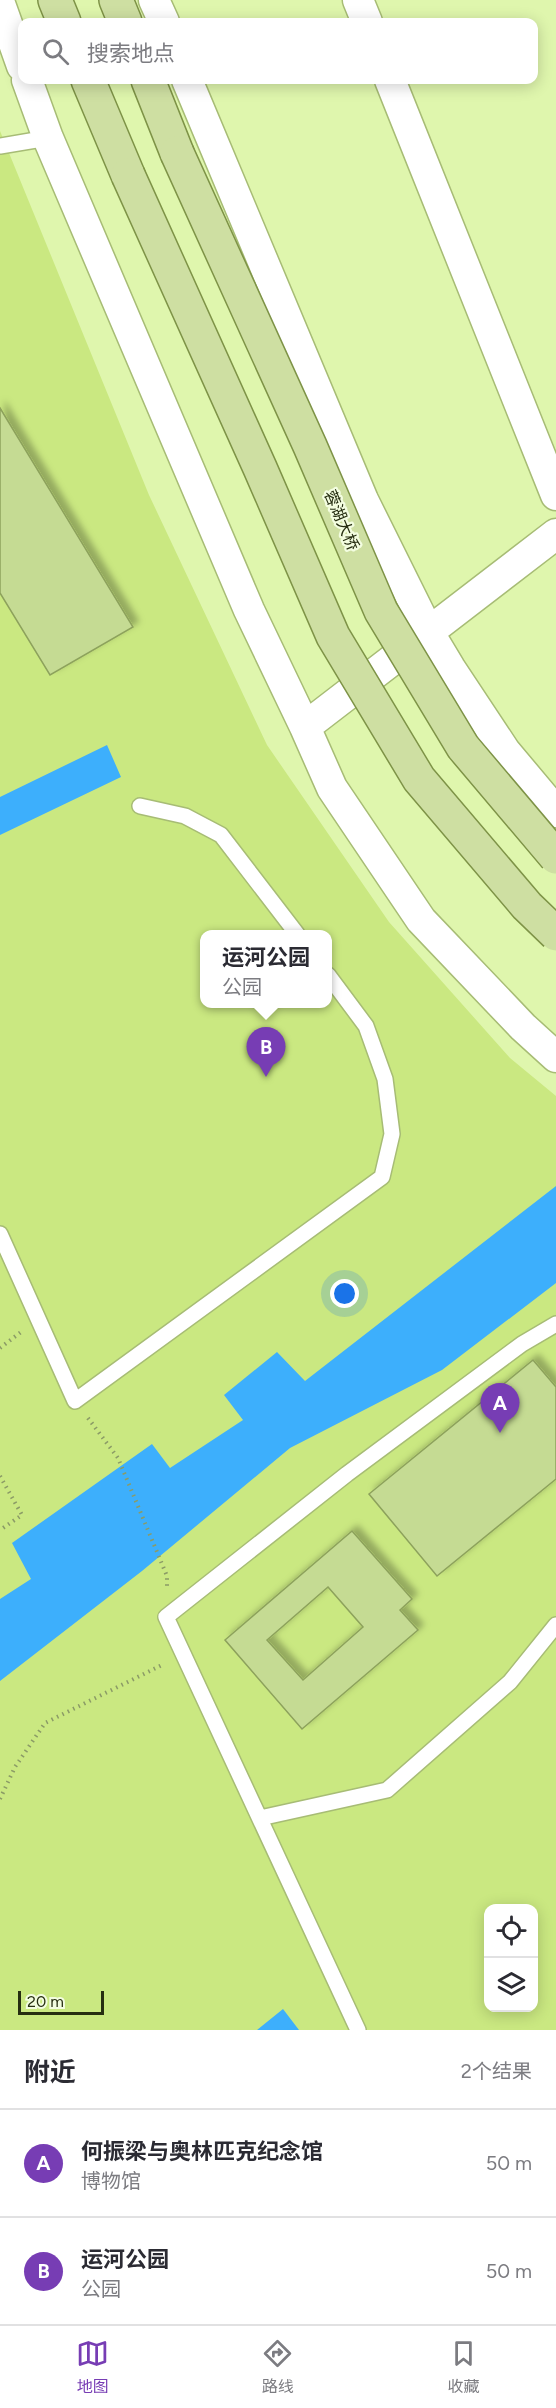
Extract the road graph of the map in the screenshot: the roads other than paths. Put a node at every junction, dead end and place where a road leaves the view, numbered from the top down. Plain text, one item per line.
1 (55, 0) edge
2 (116, 0) edge
3 (154, 0) edge
4 (358, 0) edge
5 (0, 4) edge
6 (62, 18) edge
7 (123, 18) edge
8 (162, 18) edge
9 (365, 18) edge
10 (18, 55) edge
11 (28, 84) edge
12 (90, 84) edge
13 (150, 84) edge
14 (189, 84) edge
15 (392, 84) edge
16 (48, 138) junction
17 (0, 146) edge
18 (556, 495) edge
19 (556, 534) edge
20 (429, 633) junction
21 (305, 727) junction
22 (140, 806) dead end
23 (556, 812) edge
24 (556, 856) edge
25 (294, 930) edge
26 (556, 934) edge
27 (332, 982) edge
28 (556, 1057) edge
29 (0, 1234) edge
30 (556, 1324) edge
31 (556, 1624) edge
32 (260, 1818) junction
33 (358, 2030) edge

1 - 6 main road
2 - 7 main road
3 - 8 street
4 - 9 street
5 - 10 street
11 - 16 street
12 - 26 main road, bridge
13 - 24 main road, 蓉湖大桥, bridge
14 - 20 street
15 - 18 street
16 - 17 lane
16 - 21 street
19 - 20 street
20 - 21 street
20 - 23 street
21 - 28 street
22 - 25 lane
27 - 29 lane
30 - 32 lane
31 - 32 lane
32 - 33 lane

